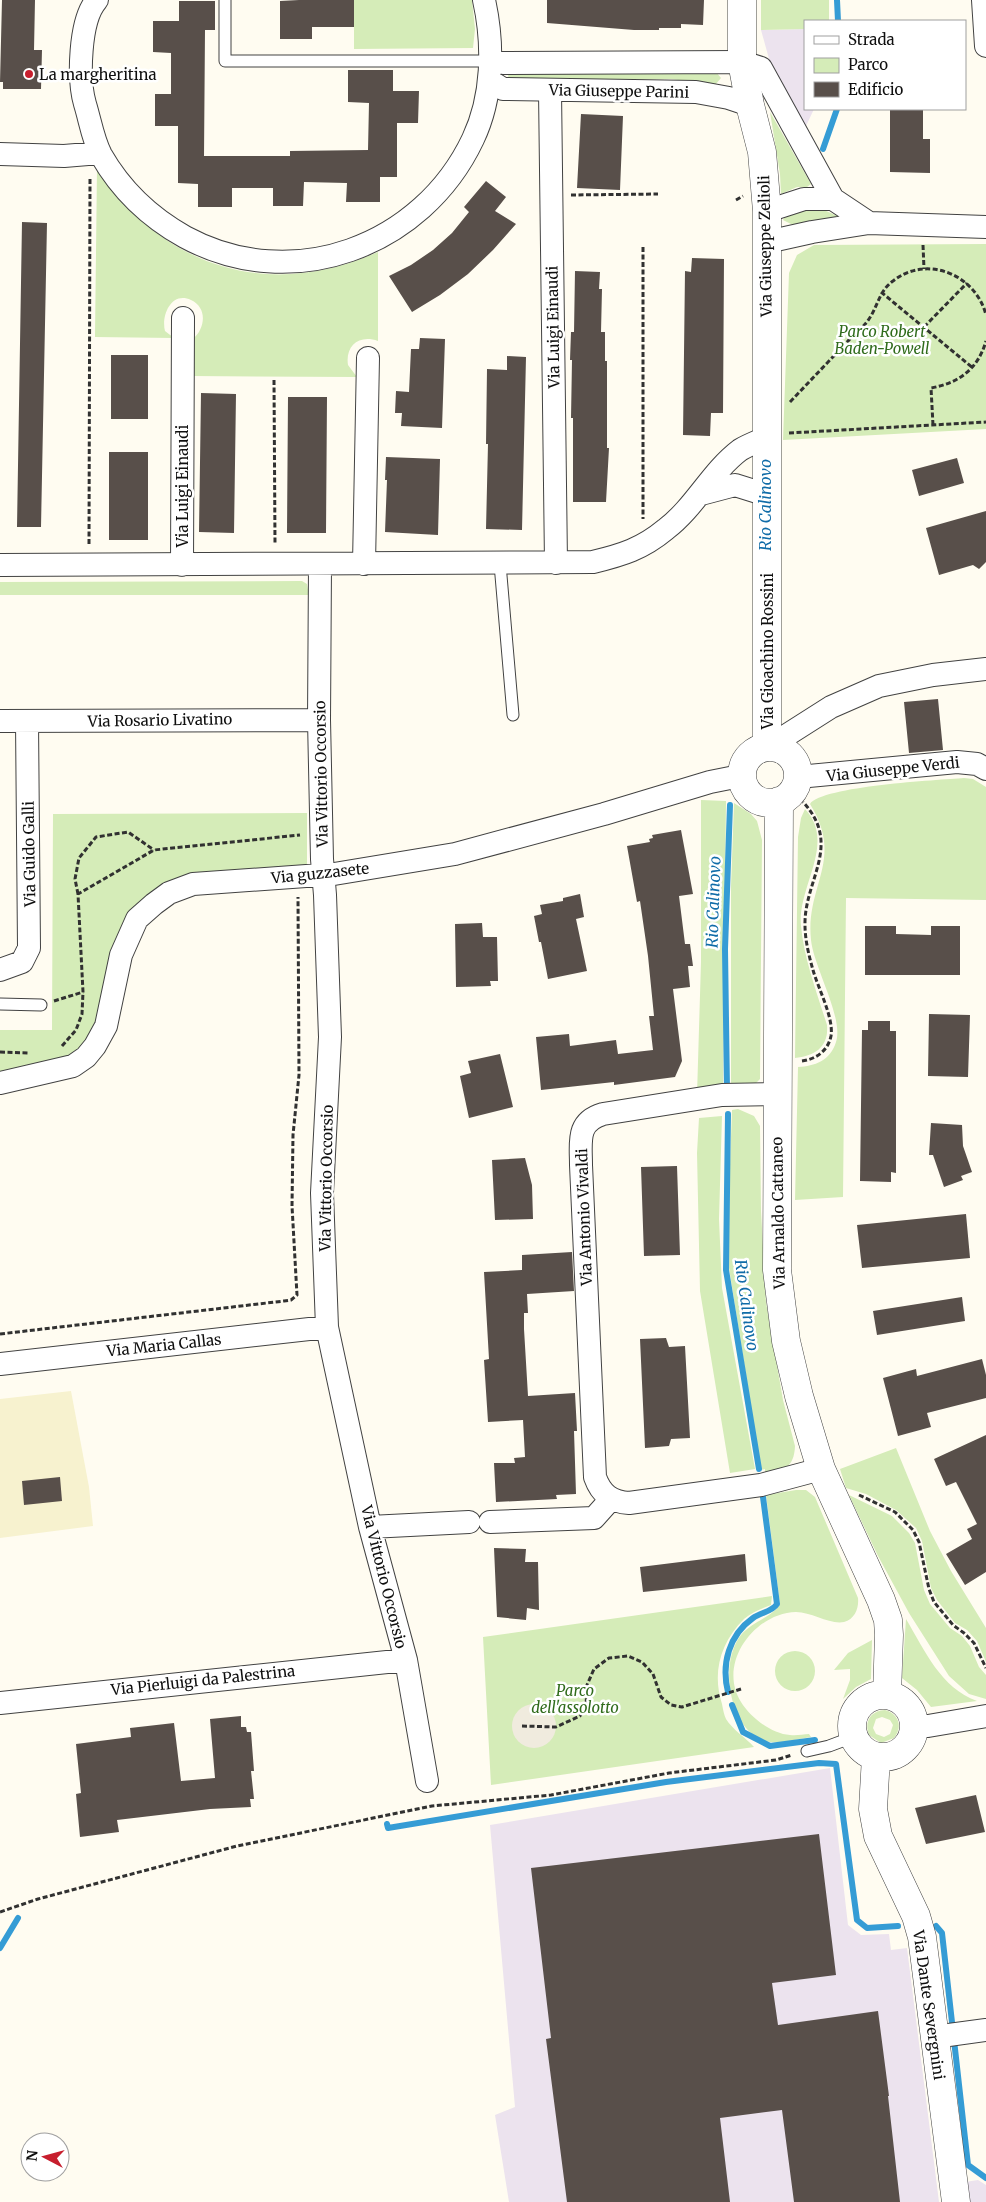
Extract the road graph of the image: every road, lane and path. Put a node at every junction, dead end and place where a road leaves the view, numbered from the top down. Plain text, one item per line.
1 (97, 0) edge
2 (226, 0) edge
3 (484, 0) edge
4 (742, 0) edge
5 (983, 0) edge
6 (986, 46) edge
7 (742, 62) junction
8 (489, 70) junction
9 (550, 91) junction
10 (750, 105) junction
11 (0, 154) edge
12 (95, 161) junction
13 (658, 194) dead end
14 (551, 195) junction
15 (833, 199) junction
16 (767, 211) junction
17 (869, 223) junction
18 (986, 227) edge
19 (923, 241) dead end
20 (767, 242) junction
21 (643, 247) dead end
22 (924, 269) junction
23 (967, 283) junction
24 (882, 292) junction
25 (986, 315) edge
26 (183, 318) dead end
27 (924, 327) junction
28 (986, 342) edge
29 (368, 358) dead end
30 (973, 368) junction
31 (274, 380) dead end
32 (785, 408) dead end
33 (986, 422) edge
34 (933, 425) junction
35 (775, 435) junction
36 (701, 494) junction
37 (767, 495) junction
38 (643, 522) dead end
39 (556, 563) junction
40 (275, 564) junction
41 (364, 564) junction
42 (500, 564) junction
43 (0, 565) edge
44 (89, 565) junction
45 (182, 565) junction
46 (320, 565) junction
47 (986, 669) edge
48 (514, 715) dead end
49 (319, 720) junction
50 (0, 721) edge
51 (27, 721) junction
52 (774, 748) junction
53 (986, 769) edge
54 (742, 778) junction
55 (793, 794) junction
56 (154, 850) dead end
57 (317, 876) junction
58 (78, 894) dead end
59 (0, 970) edge
60 (83, 992) dead end
61 (0, 1004) edge
62 (41, 1005) joint
63 (796, 1060) dead end
64 (0, 1083) edge
65 (776, 1094) junction
66 (327, 1327) junction
67 (0, 1334) edge
68 (0, 1364) edge
69 (821, 1469) junction
70 (851, 1492) dead end
71 (611, 1499) junction
72 (370, 1527) junction
73 (406, 1660) junction
74 (986, 1668) edge
75 (741, 1689) dead end
76 (886, 1695) junction
77 (0, 1703) edge
78 (986, 1716) edge
79 (522, 1726) dead end
80 (914, 1726) junction
81 (853, 1737) junction
82 (807, 1751) joint
83 (876, 1757) junction
84 (427, 1781) dead end
85 (0, 1912) edge
86 (986, 2030) edge
87 (947, 2035) junction
88 (956, 2202) edge

1 - 12 street
2 - 8 lane
3 - 8 street
4 - 7 street, Via Giuseppe Zelioli
5 - 6 street
7 - 8 street, Via Giuseppe Parini
7 - 10 street, Via Giuseppe Zelioli
7 - 15 street
8 - 9 street, Via Giuseppe Parini
8 - 12 street
9 - 10 street, Via Giuseppe Parini
9 - 14 street, Via Luigi Einaudi
10 - 16 street, Via Giuseppe Zelioli
11 - 12 street
12 - 44 path
13 - 14 path
14 - 39 street, Via Luigi Einaudi
15 - 16 street
15 - 17 street
16 - 20 street, Via Giuseppe Zelioli
17 - 18 street
17 - 20 street
19 - 22 path
20 - 35 street, Via Giuseppe Zelioli
21 - 38 path
22 - 23 path
22 - 24 path
23 - 25 path
23 - 27 path
24 - 27 path
24 - 32 path
26 - 45 street, Via Luigi Einaudi
27 - 30 path
28 - 30 path
29 - 41 street
30 - 34 path
31 - 40 path
33 - 34 path
34 - 35 path
35 - 36 street, Via Luigi Einaudi
35 - 37 street, Via Giuseppe Zelioli
36 - 37 street
36 - 39 street, Via Luigi Einaudi
37 - 52 street, Via Gioachino Rossini
39 - 42 street, Via Luigi Einaudi
40 - 45 street, Via Luigi Einaudi
40 - 46 street, Via Luigi Einaudi
41 - 42 street, Via Luigi Einaudi
41 - 46 street, Via Luigi Einaudi
42 - 48 lane
43 - 44 street, Via Luigi Einaudi
44 - 45 street, Via Luigi Einaudi
46 - 49 street, Via Vittorio Occorsio
47 - 52 street
49 - 51 street, Via Rosario Livatino
49 - 57 street, Via Vittorio Occorsio
50 - 51 street, Via Rosario Livatino
51 - 59 street, Via Guido Galli
52 - 54 street
52 - 55 street
53 - 55 street, Via Giuseppe Verdi
54 - 55 street
54 - 57 street, Via guzzasete
55 - 63 path
55 - 65 street, Via Arnaldo Cattaneo
56 - 58 path
57 - 64 street, Via guzzasete
57 - 66 street, Via Vittorio Occorsio
57 - 67 path
60 - 62 path
61 - 62 lane
65 - 69 street, Via Arnaldo Cattaneo
65 - 71 street, Via Antonio Vivaldi
66 - 68 street, Via Maria Callas
66 - 72 street, Via Vittorio Occorsio
69 - 71 street
69 - 76 street, Via Arnaldo Cattaneo
70 - 74 path
71 - 72 street
72 - 73 street, Via Vittorio Occorsio
73 - 77 street, Via Pierluigi da Palestrina
73 - 84 street, Via Vittorio Occorsio
75 - 79 path
76 - 80 street
76 - 81 street
78 - 80 street
80 - 83 street
81 - 82 lane
81 - 83 street
82 - 85 path
83 - 87 street, Via Dante Severgnini
86 - 87 street
87 - 88 street, Via Dante Severgnini

